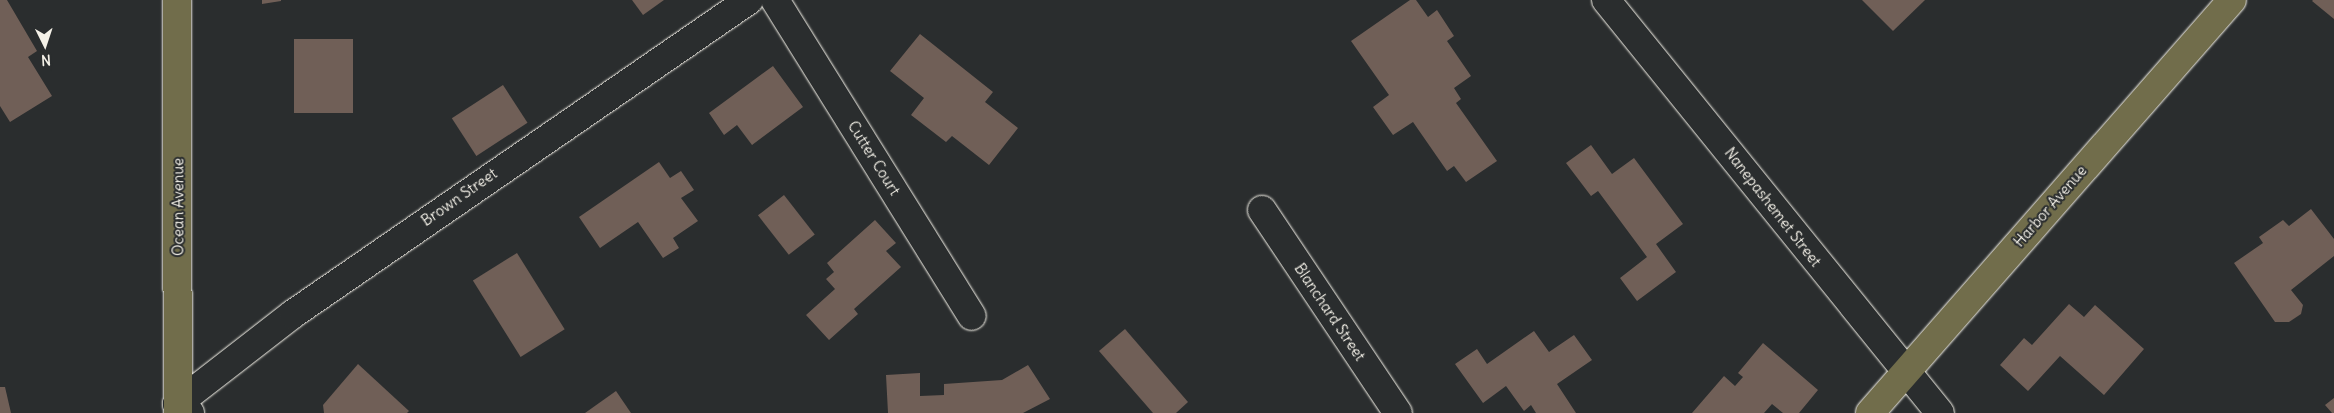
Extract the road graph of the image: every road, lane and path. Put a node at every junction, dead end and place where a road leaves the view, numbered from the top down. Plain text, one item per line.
1 (177, 0) edge
2 (749, 0) edge
3 (775, 0) edge
4 (1606, 0) edge
5 (2232, 0) edge
6 (1262, 210) dead end
7 (972, 316) dead end
8 (1904, 372) junction
9 (182, 410) edge
10 (1398, 413) edge
11 (1870, 413) edge
12 (1940, 413) edge

1 - 9 main road, Ocean Avenue
2 - 9 street, Brown Street
3 - 7 street, Cutter Court
4 - 8 street, Nanepashemet Street
5 - 8 main road, Harbor Avenue
6 - 10 street, Blanchard Street
8 - 11 main road, Harbor Avenue
8 - 12 street, Nanepashemet Street

